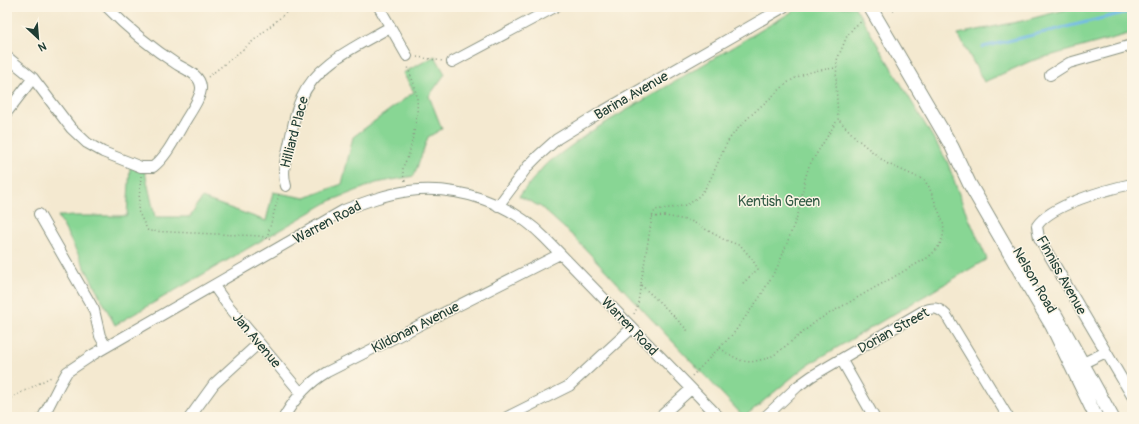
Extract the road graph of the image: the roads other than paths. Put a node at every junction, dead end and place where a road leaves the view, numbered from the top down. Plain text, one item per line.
1 (107, 7) edge
2 (379, 7) edge
3 (555, 7) edge
4 (784, 7) edge
5 (870, 7) edge
6 (390, 27) junction
7 (1132, 45) edge
8 (7, 56) edge
9 (407, 56) road end
10 (452, 62) road end
11 (1050, 75) dead end
12 (33, 78) junction
13 (7, 112) edge
14 (1132, 184) edge
15 (286, 186) road end
16 (498, 206) junction
17 (39, 214) dead end
18 (560, 254) junction
19 (214, 286) junction
20 (629, 324) junction
21 (259, 342) junction
22 (106, 347) junction
23 (1106, 352) junction
24 (841, 359) junction
25 (1077, 366) junction
26 (688, 385) junction
27 (301, 392) junction
28 (1132, 396) edge
29 (512, 416) edge
30 (43, 417) edge
31 (190, 417) edge
32 (284, 417) edge
33 (660, 417) edge
34 (718, 417) edge
35 (765, 417) edge
36 (874, 417) edge
37 (1008, 417) edge
38 (1096, 417) edge
39 (1112, 417) edge

1 - 12 street
2 - 6 street
3 - 10 street
4 - 16 street, Barina Avenue
5 - 25 main road, Nelson Road
6 - 9 street
6 - 15 street, Hilliard Place
7 - 11 street
8 - 12 street
12 - 13 street
14 - 23 street, Finniss Avenue
16 - 18 street, Warren Road
16 - 19 street, Warren Road
17 - 22 street
18 - 20 street, Warren Road
18 - 27 street, Kildonan Avenue
19 - 21 street, Jan Avenue
19 - 22 street, Warren Road
20 - 26 street, Warren Road
20 - 29 street
21 - 27 street, Jan Avenue
21 - 31 street
22 - 30 street, Warren Road
23 - 25 street
23 - 28 street, Finniss Avenue
24 - 35 street, Dorian Street
24 - 36 street
24 - 37 street, Dorian Street
25 - 38 main road, Nelson Road
25 - 39 main road, Nelson Road
26 - 33 street
26 - 34 street, Warren Road
27 - 32 street, Kildonan Avenue

